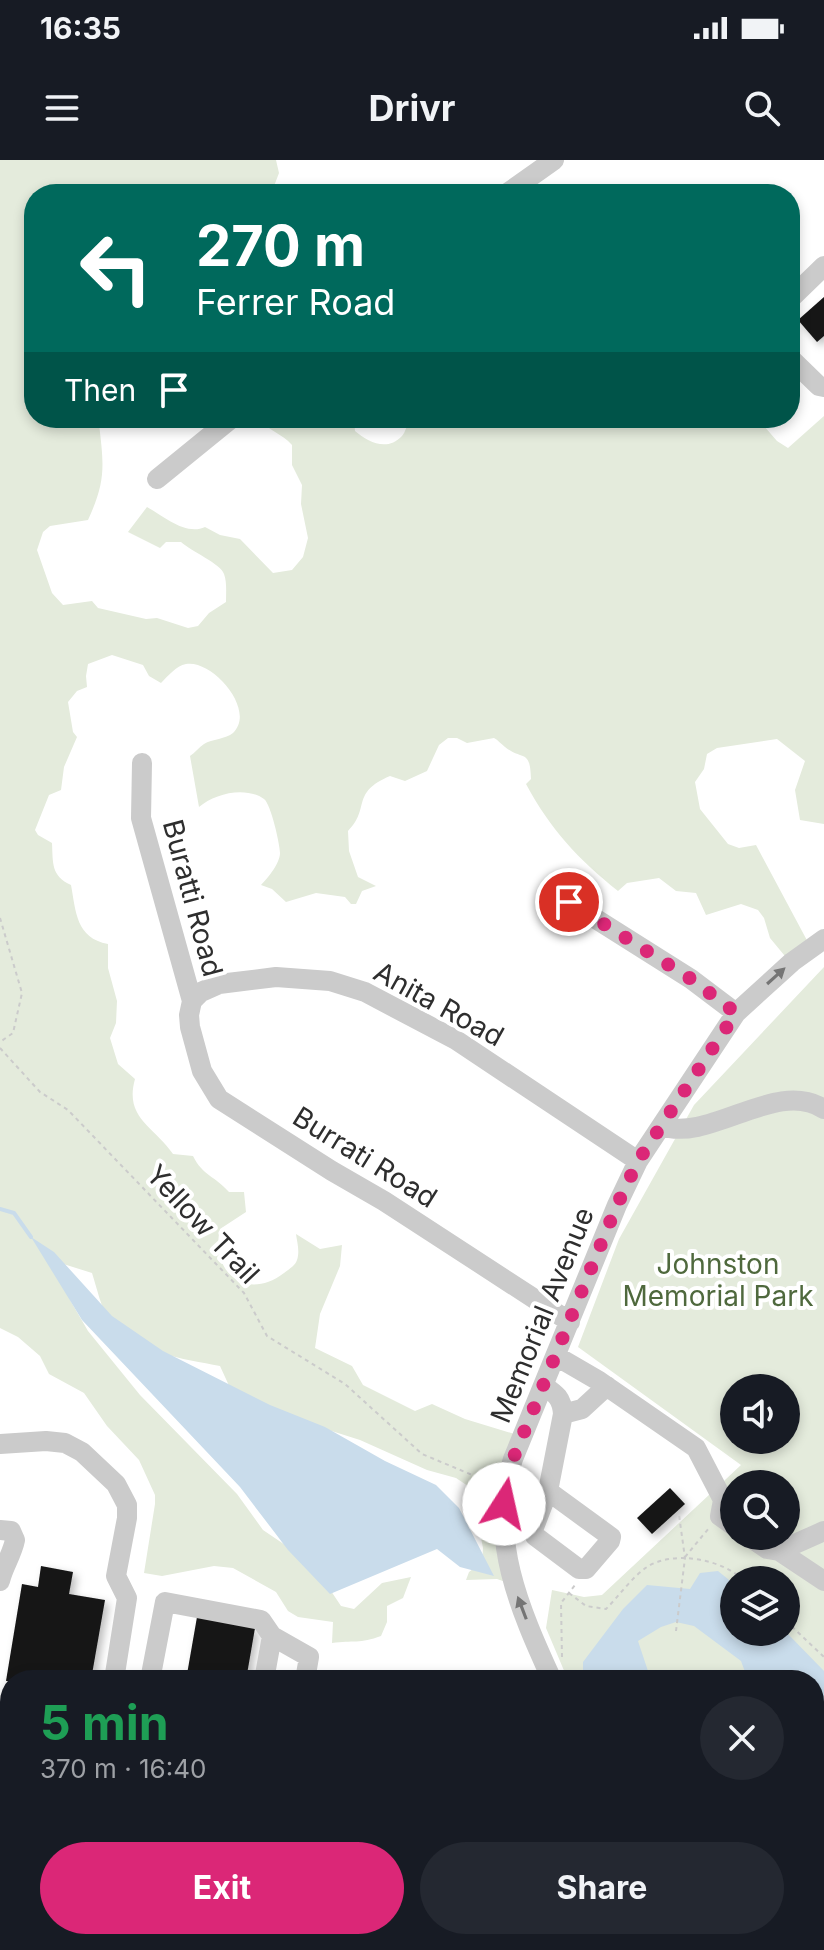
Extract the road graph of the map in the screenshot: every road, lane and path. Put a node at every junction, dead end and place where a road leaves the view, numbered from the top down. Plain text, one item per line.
1 (554, 160) edge
2 (520, 184) edge
3 (824, 266) edge
4 (800, 289) edge
5 (800, 368) edge
6 (824, 387) edge
7 (220, 428) edge
8 (157, 479) dead end
9 (142, 763) dead end
10 (569, 902) dead end
11 (0, 918) edge
12 (824, 939) edge
13 (192, 1001) junction
14 (736, 1013) junction
15 (0, 1042) edge
16 (0, 1048) edge
17 (824, 1109) edge
18 (661, 1126) junction
19 (638, 1161) junction
20 (570, 1322) junction
21 (556, 1356) junction
22 (544, 1386) junction
23 (607, 1386) junction
24 (563, 1414) junction
25 (0, 1444) edge
26 (505, 1488) junction
27 (548, 1491) dead end
28 (720, 1494) edge
29 (679, 1515) dead end
30 (720, 1527) edge
31 (0, 1530) edge
32 (824, 1531) edge
33 (773, 1550) edge
34 (779, 1551) junction
35 (685, 1558) junction
36 (720, 1566) edge
37 (0, 1581) edge
38 (824, 1581) edge
39 (576, 1584) dead end
40 (569, 1593) junction
41 (676, 1631) dead end
42 (800, 1634) edge
43 (272, 1636) junction
44 (824, 1657) edge
45 (116, 1670) edge
46 (152, 1670) edge
47 (266, 1670) edge
48 (307, 1670) edge
49 (556, 1670) edge
50 (558, 1670) edge

1 - 2 street
3 - 4 street
5 - 6 street
7 - 8 street
9 - 13 street, Buratti Road
10 - 14 street
11 - 15 path
14 -> 12 street, Memorial Avenue
13 - 19 street, Anita Road
13 - 20 street, Burrati Road
14 - 18 street, Memorial Avenue
16 - 26 path, Yellow Trail
17 - 18 street
18 - 19 street, Memorial Avenue
19 - 20 street, Memorial Avenue
20 - 21 street, Memorial Avenue
21 - 22 street, Memorial Avenue
21 - 23 street
22 - 24 street
22 - 26 street, Memorial Avenue
23 - 24 street
23 - 28 street
24 - 27 street
25 - 45 street
49 -> 26 street, Memorial Avenue
29 - 35 path
30 - 35 path
31 - 37 street
32 - 34 street
33 - 34 street
34 - 38 street
35 - 36 path
35 - 40 path
35 - 41 path
39 - 40 path
40 - 50 path
42 - 44 path
43 - 46 street
43 - 47 street
43 - 48 street

